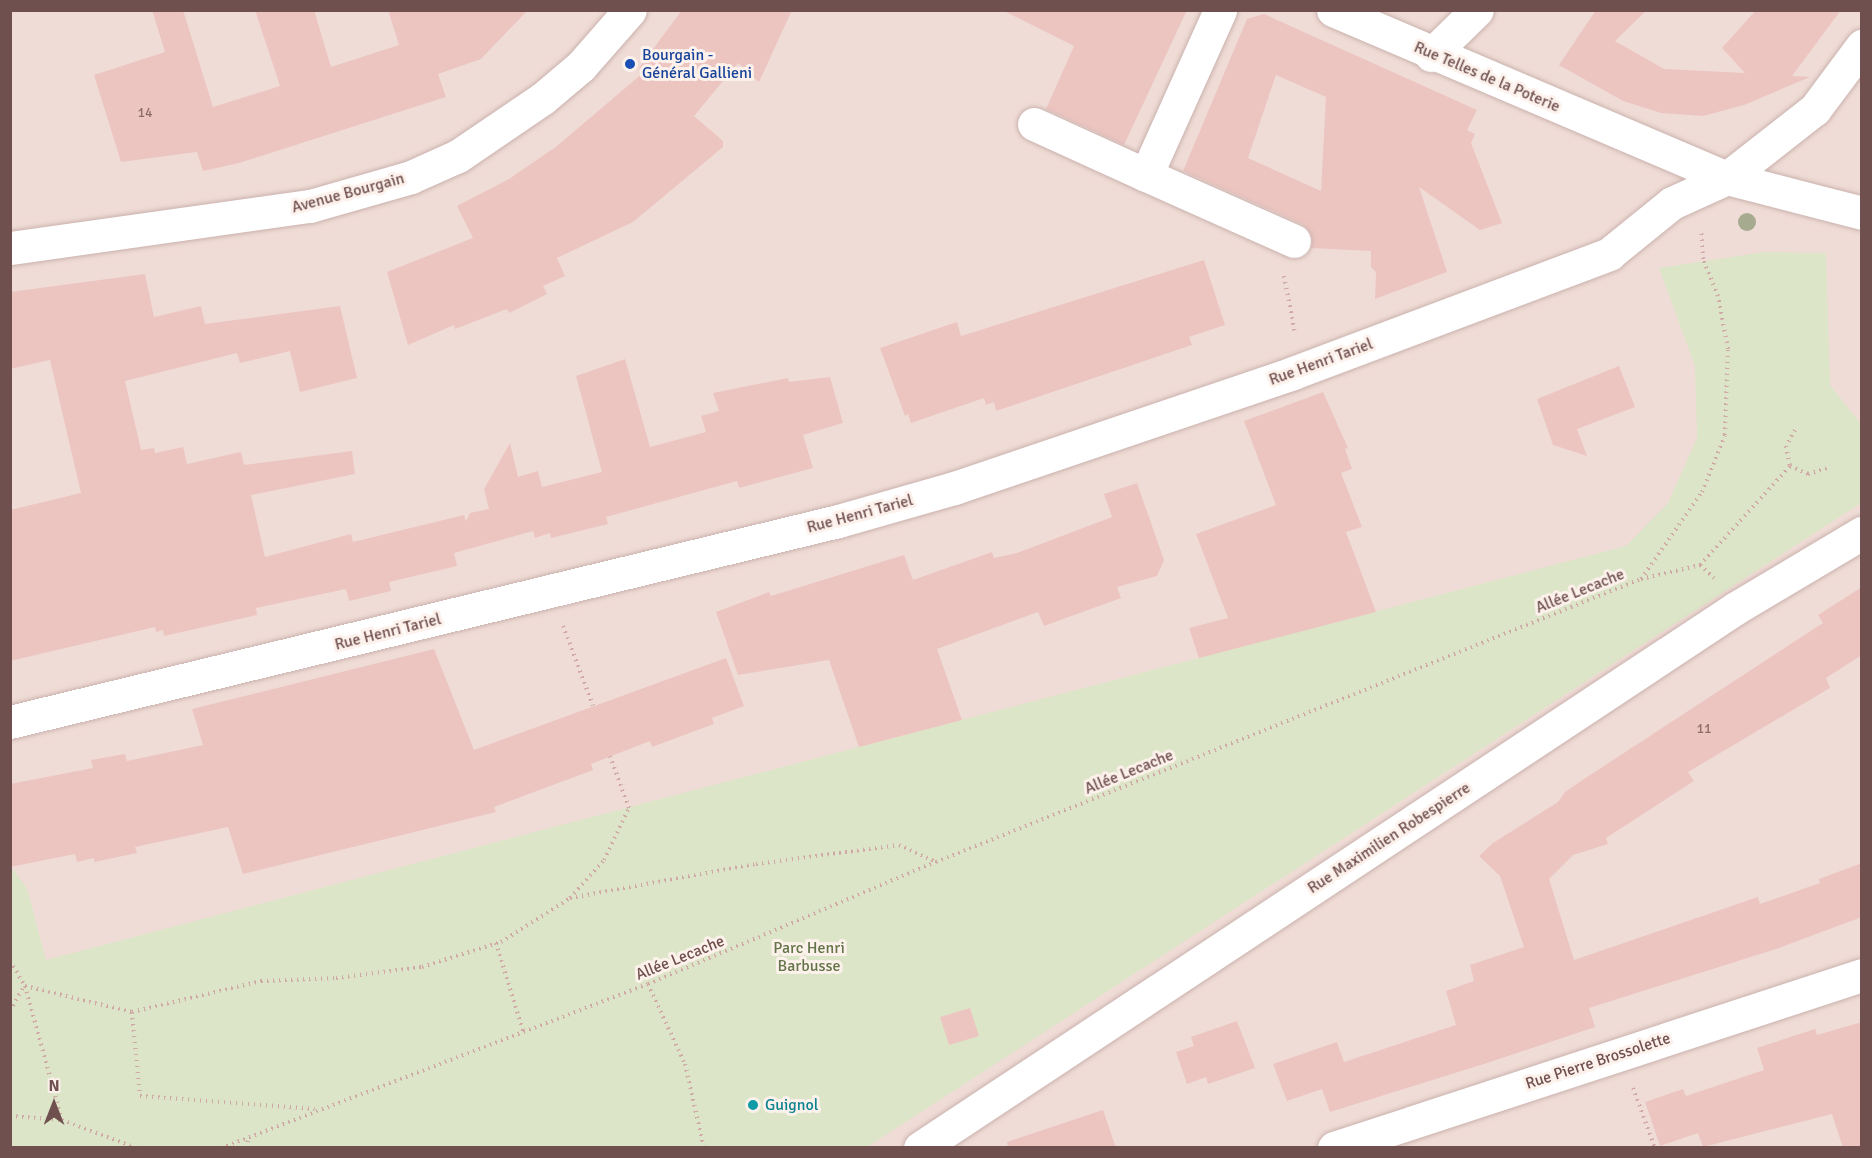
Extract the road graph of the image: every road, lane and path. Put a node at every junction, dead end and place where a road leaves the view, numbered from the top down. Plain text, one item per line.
1 (630, 10) edge
2 (1220, 10) edge
3 (1333, 10) edge
4 (1477, 10) edge
5 (1862, 46) edge
6 (1431, 55) junction
7 (1034, 124) dead end
8 (1146, 175) junction
9 (1727, 178) junction
10 (1862, 213) edge
11 (1294, 241) dead end
12 (10, 248) edge
13 (1281, 272) dead end
14 (1306, 368) junction
15 (1795, 430) dead end
16 (1790, 465) junction
17 (1828, 468) dead end
18 (1862, 532) edge
19 (1700, 565) junction
20 (1641, 579) junction
21 (550, 592) junction
22 (1736, 608) junction
23 (593, 706) dead end
24 (10, 722) edge
25 (610, 756) dead end
26 (936, 862) junction
27 (570, 898) junction
28 (496, 943) junction
29 (10, 961) edge
30 (1862, 975) edge
31 (648, 984) junction
32 (25, 986) junction
33 (10, 1011) edge
34 (132, 1012) junction
35 (523, 1031) junction
36 (1621, 1053) junction
37 (317, 1110) junction
38 (10, 1116) edge
39 (62, 1120) junction
40 (249, 1136) junction
41 (137, 1148) edge
42 (221, 1148) edge
43 (246, 1148) edge
44 (704, 1148) edge
45 (920, 1148) edge
46 (1334, 1148) edge
47 (1654, 1148) edge

1 - 12 street, Avenue Bourgain
2 - 8 street
3 - 6 street, Rue Telles de la Poterie
4 - 6 street
5 - 9 street, Rue Henri Tariel
6 - 9 street, Rue Telles de la Poterie
7 - 8 street
8 - 11 street
9 - 10 street, Rue Telles de la Poterie
9 - 14 street, Rue Henri Tariel
9 - 20 path, Allée Lecache
13 - 14 path
14 - 21 street, Rue Henri Tariel
15 - 16 path
16 - 17 path
16 - 19 path
18 - 22 street, Rue Maximilien Robespierre
19 - 20 path
19 - 22 path
20 - 26 path, Allée Lecache
21 - 23 path
21 - 24 street, Rue Henri Tariel
22 - 45 street, Rue Maximilien Robespierre
25 - 27 path
26 - 27 path
26 - 31 path, Allée Lecache
27 - 28 path
28 - 34 path
28 - 35 path
29 - 32 path
30 - 36 street, Rue Pierre Brossolette
31 - 35 path, Allée Lecache
31 - 44 path
32 - 33 path
32 - 34 path
32 - 39 path
34 - 37 path
35 - 37 path, Allée Lecache
36 - 46 street, Rue Pierre Brossolette
36 - 47 path
37 - 40 path, Allée Lecache
38 - 39 path
39 - 41 path
40 - 42 path, Allée Lecache
40 - 43 path

